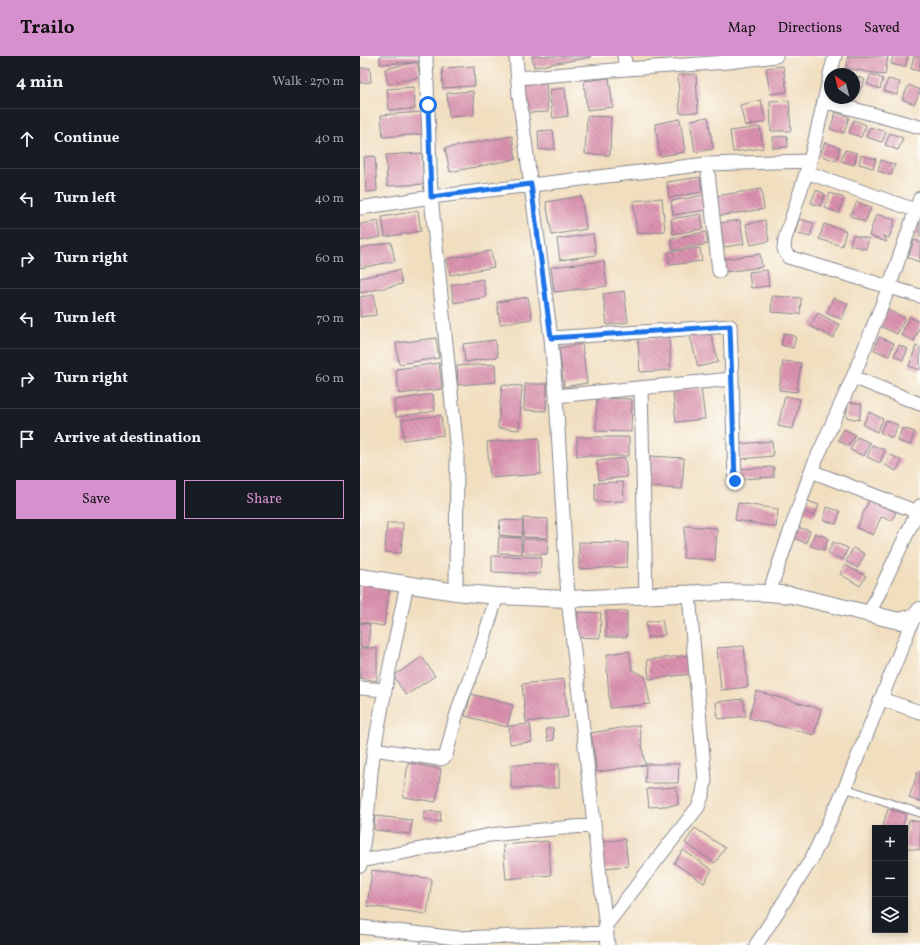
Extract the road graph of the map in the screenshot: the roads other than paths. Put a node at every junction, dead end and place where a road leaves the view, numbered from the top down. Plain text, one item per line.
1 (426, 56) edge
2 (516, 56) edge
3 (624, 56) edge
4 (776, 56) edge
5 (835, 56) edge
6 (728, 59) edge
7 (832, 68) edge
8 (626, 69) junction
9 (518, 78) junction
10 (824, 101) edge
11 (835, 104) edge
12 (920, 127) edge
13 (708, 164) junction
14 (808, 167) junction
15 (531, 184) junction
16 (431, 197) junction
17 (918, 204) edge
18 (360, 208) edge
19 (719, 271) dead end
20 (889, 286) junction
21 (920, 296) edge
22 (551, 338) junction
23 (853, 377) junction
24 (732, 379) junction
25 (641, 388) junction
26 (556, 396) junction
27 (920, 404) edge
28 (810, 471) junction
29 (735, 481) dead end
30 (919, 510) edge
31 (360, 577) edge
32 (407, 584) junction
33 (456, 592) junction
34 (769, 593) junction
35 (689, 594) junction
36 (646, 595) junction
37 (497, 596) junction
38 (568, 599) junction
39 (869, 614) junction
40 (917, 614) edge
41 (360, 688) edge
42 (385, 690) junction
43 (881, 699) junction
44 (920, 712) edge
45 (374, 749) junction
46 (365, 772) edge
47 (845, 788) junction
48 (364, 809) edge
49 (920, 813) edge
50 (594, 825) junction
51 (360, 863) edge
52 (360, 927) edge
53 (607, 934) edge
54 (756, 945) edge

1 - 16 street
2 - 9 street
3 - 8 street
4 - 6 street
5 - 7 street
6 - 8 street
8 - 9 street
9 - 15 street
10 - 14 street
11 - 12 street
13 - 14 street
13 - 15 street
13 - 19 street
14 - 17 street
14 - 20 street
15 - 16 street
15 - 22 street
16 - 18 street
16 - 33 street
17 - 20 street
20 - 21 street
20 - 23 street
22 - 24 street
22 - 26 street
23 - 27 street
23 - 28 street
24 - 25 street
24 - 29 street
25 - 26 street
25 - 36 street
26 - 38 street
28 - 30 street
28 - 34 street
30 - 39 street
31 - 32 street
32 - 33 street
32 - 42 street
33 - 37 street
34 - 35 street
34 - 39 street
35 - 36 street
35 - 53 street
36 - 38 street
37 - 38 street
37 - 45 street
38 - 50 street
39 - 40 street
40 - 43 street
41 - 42 street
42 - 45 street
43 - 44 street
43 - 47 street
45 - 46 street
46 - 48 street
47 - 49 lane
47 - 54 street
48 - 51 street
50 - 51 street
50 - 53 street
52 - 53 street

